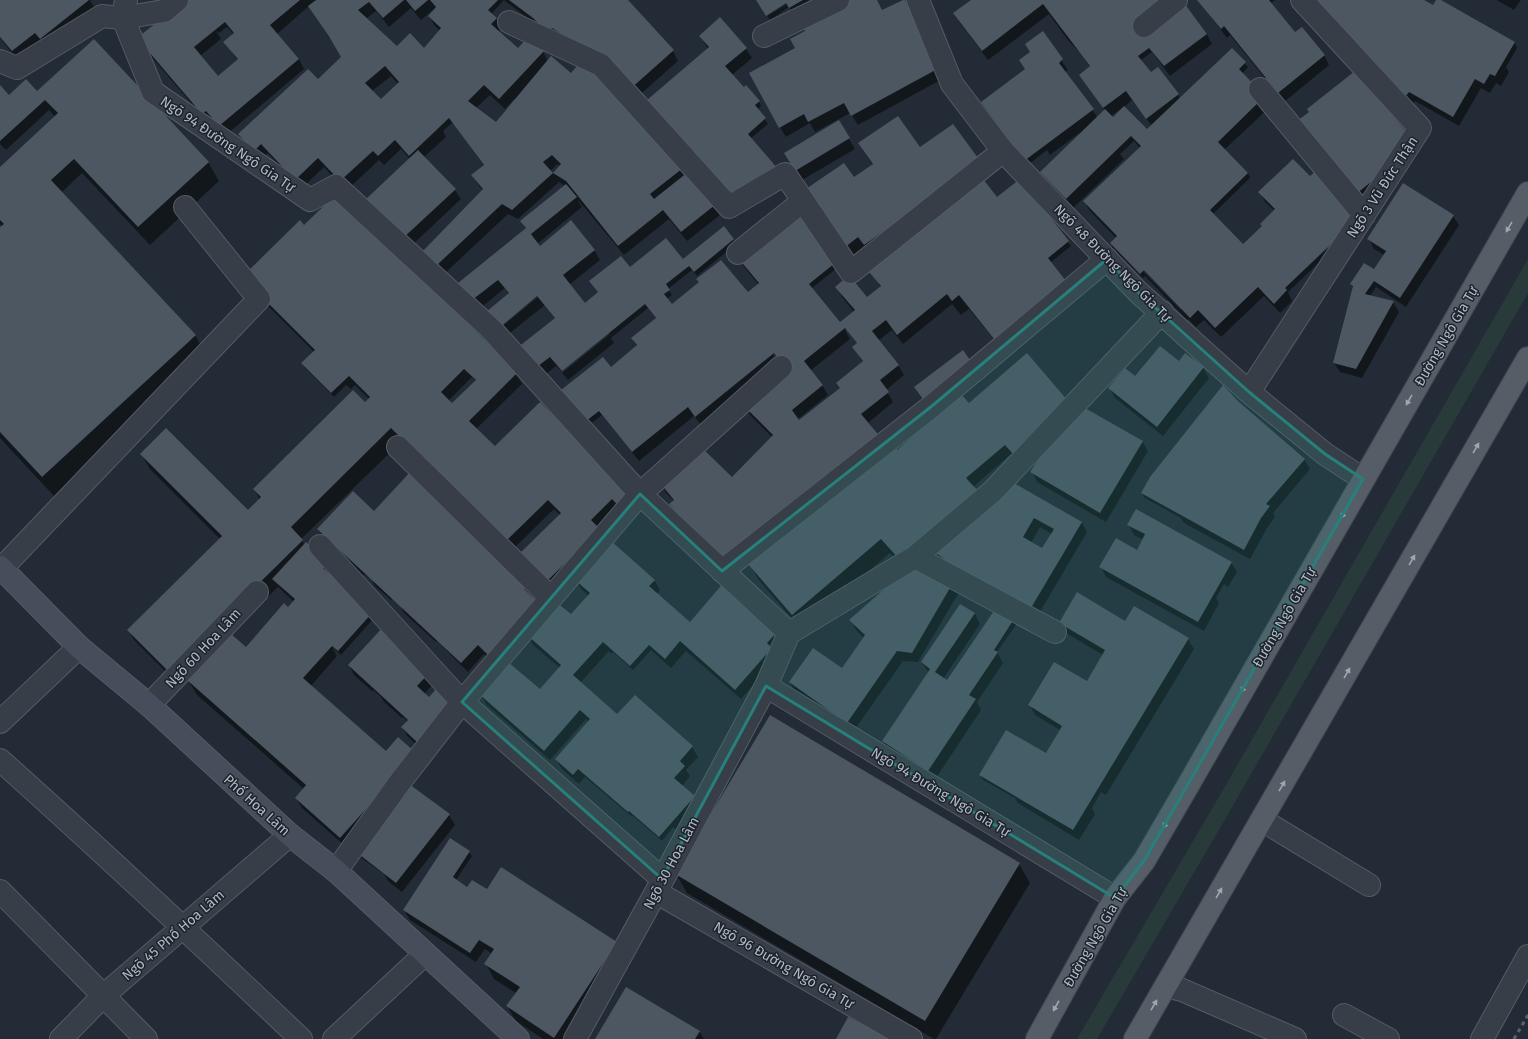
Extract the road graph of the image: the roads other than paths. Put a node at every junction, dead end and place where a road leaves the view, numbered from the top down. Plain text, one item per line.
1 (177, 0) edge
2 (838, 0) edge
3 (918, 0) edge
4 (1176, 0) edge
5 (1302, 0) edge
6 (125, 9) edge
7 (509, 22) dead end
8 (1144, 26) dead end
9 (764, 36) dead end
10 (0, 61) edge
11 (1260, 89) dead end
12 (1003, 151) junction
13 (1528, 193) edge
14 (803, 201) junction
15 (184, 207) dead end
16 (1364, 215) junction
17 (738, 253) dead end
18 (1107, 259) junction
19 (1162, 312) junction
20 (1528, 358) edge
21 (781, 367) dead end
22 (1249, 392) junction
23 (398, 447) dead end
24 (1363, 479) junction
25 (640, 494) junction
26 (320, 546) dead end
27 (915, 557) junction
28 (1, 568) edge
29 (722, 571) junction
30 (257, 592) dead end
31 (551, 598) junction
32 (1055, 632) dead end
33 (789, 633) junction
34 (79, 647) junction
35 (766, 686) junction
36 (462, 702) junction
37 (149, 706) junction
38 (0, 722) edge
39 (0, 760) edge
40 (1262, 820) junction
41 (290, 835) junction
42 (336, 871) junction
43 (1369, 885) dead end
44 (659, 886) junction
45 (0, 891) edge
46 (1115, 898) junction
47 (182, 926) junction
48 (425, 954) junction
49 (1528, 956) edge
50 (1166, 986) junction
51 (103, 996) junction
52 (1344, 1015) dead end
53 (61, 1039) edge
54 (146, 1039) edge
55 (301, 1039) edge
56 (334, 1039) edge
57 (518, 1039) edge
58 (575, 1039) edge
59 (911, 1039) edge
60 (1038, 1039) edge
61 (1134, 1039) edge
62 (1295, 1039) edge
63 (1388, 1039) edge
64 (1482, 1039) edge

1 - 6 street
2 - 9 street
3 - 12 street, Ngõ 48 Đường Ngô Gia Tự
4 - 8 street
5 - 16 street, Ngõ 3 Vũ Đức Thận
6 - 10 street
6 - 25 street, Ngõ 94 Đường Ngô Gia Tự
7 - 14 street
11 - 16 street
12 - 14 street
12 - 18 street, Ngõ 48 Đường Ngô Gia Tự
13 -> 24 main road, Đường Ngô Gia Tự
14 - 17 street
15 - 28 street
16 - 22 street, Ngõ 3 Vũ Đức Thận
18 - 19 street, Ngõ 48 Đường Ngô Gia Tự
18 - 29 street
19 - 22 street, Ngõ 48 Đường Ngô Gia Tự
19 - 27 street
40 -> 20 main road
21 - 25 street
22 - 24 street, Ngõ 48 Đường Ngô Gia Tự
23 - 31 street
24 -> 46 main road, Đường Ngô Gia Tự
25 - 29 street
25 - 31 street
26 - 36 street, Ngõ 96 Đường Ngô Gia Tự
27 - 32 street
27 - 33 street
28 - 34 street, Phố Hoa Lâm
29 - 33 street
30 - 37 street, Ngõ 60 Hoa Lâm
31 - 36 street
33 - 35 street, Ngõ 30 Hoa Lâm
34 - 37 street, Phố Hoa Lâm
34 - 38 street
35 - 44 street, Ngõ 30 Hoa Lâm
35 - 46 street, Ngõ 94 Đường Ngô Gia Tự
36 - 42 street
36 - 44 street, Ngõ 96 Đường Ngô Gia Tự
37 - 41 street, Phố Hoa Lâm
39 - 47 street
40 - 43 street
50 -> 40 main road
41 - 42 street, Phố Hoa Lâm
41 - 47 street, Ngõ 45 Phố Hoa Lâm
42 - 48 street, Phố Hoa Lâm
44 - 58 street, Ngõ 30 Hoa Lâm
44 - 59 street, Ngõ 96 Đường Ngô Gia Tự
45 - 51 street
46 -> 60 main road, Đường Ngô Gia Tự
47 - 51 street, Ngõ 45 Phố Hoa Lâm
47 - 55 street
48 - 56 street
48 - 57 street, Phố Hoa Lâm
49 - 64 street
61 -> 50 main road
50 - 62 street
51 - 53 street, Ngõ 45 Phố Hoa Lâm
51 - 54 street
52 - 63 street

